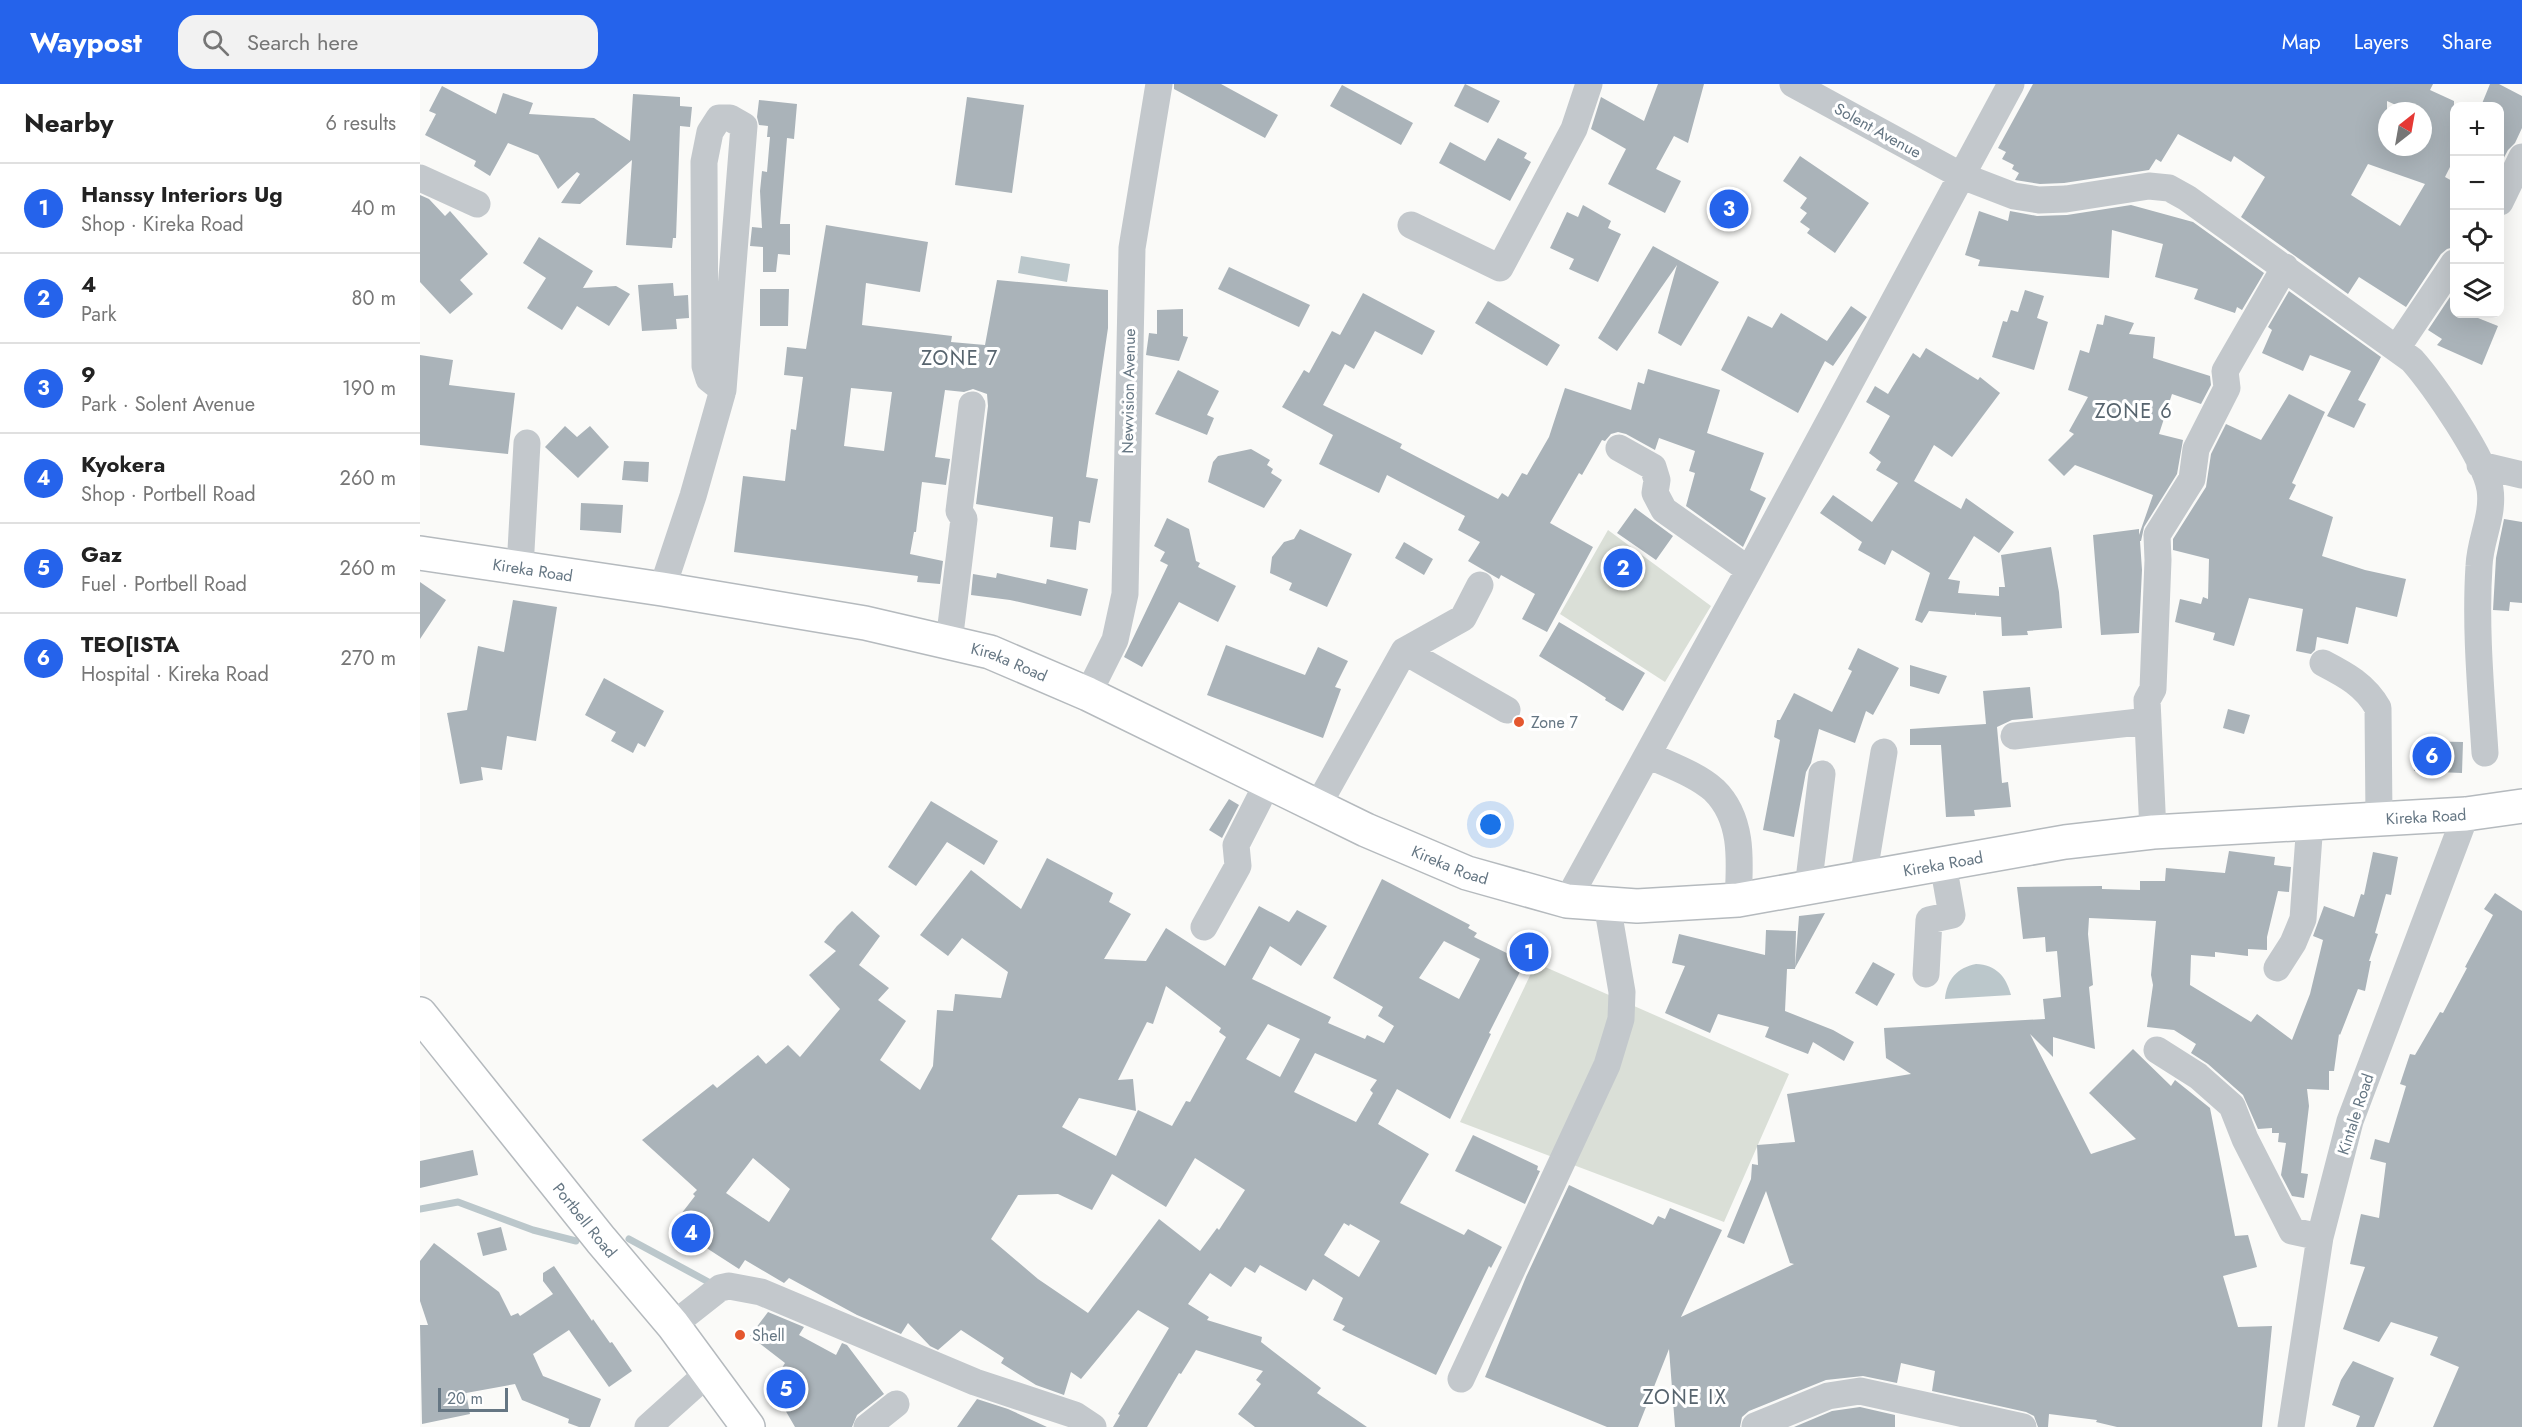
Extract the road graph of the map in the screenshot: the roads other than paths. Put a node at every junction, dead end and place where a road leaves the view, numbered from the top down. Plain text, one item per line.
1 (1159, 84) edge
2 (1589, 84) edge
3 (1794, 84) edge
4 (2011, 84) edge
5 (2522, 157) edge
6 (1962, 176) junction
7 (420, 178) edge
8 (2504, 192) edge
9 (477, 204) dead end
10 (1411, 225) dead end
11 (705, 233) junction
12 (735, 234) junction
13 (2453, 264) edge
14 (2285, 267) junction
15 (2397, 348) junction
16 (723, 390) junction
17 (972, 405) dead end
18 (527, 443) dead end
19 (1619, 448) dead end
20 (2480, 465) junction
21 (2522, 475) edge
22 (420, 554) edge
23 (520, 568) junction
24 (1749, 570) junction
25 (1480, 585) dead end
26 (662, 589) junction
27 (949, 642) junction
28 (1404, 651) junction
29 (2323, 663) dead end
30 (1088, 694) junction
31 (1507, 710) dead end
32 (2148, 721) junction
33 (2014, 736) dead end
34 (1884, 752) dead end
35 (2485, 753) dead end
36 (1648, 755) junction
37 (1822, 774) dead end
38 (1268, 782) junction
39 (2522, 806) edge
40 (1317, 807) junction
41 (2466, 814) junction
42 (2379, 818) junction
43 (2310, 822) junction
44 (2153, 832) junction
45 (1943, 864) junction
46 (1863, 878) junction
47 (1808, 888) junction
48 (1738, 900) junction
49 (1567, 901) junction
50 (1607, 904) junction
51 (1204, 927) dead end
52 (2277, 968) dead end
53 (1926, 974) dead end
54 (420, 1014) edge
55 (2157, 1050) dead end
56 (2320, 1237) junction
57 (673, 1325) junction
58 (708, 1373) junction
59 (1461, 1379) dead end
60 (896, 1404) dead end
61 (1755, 1426) edge
62 (648, 1427) edge
63 (748, 1427) edge
64 (867, 1427) edge
65 (1093, 1427) edge
66 (2023, 1427) edge
67 (2291, 1427) edge

1 - 30 street, Newvision Avenue
2 - 10 street
3 - 6 street, Solent Avenue
4 - 6 street
5 - 8 street
6 - 14 street, Solent Avenue
6 - 24 street
7 - 9 street
11 - 12 street
11 - 12 street
11 - 16 street
12 - 16 street
13 - 15 street
14 - 15 street, Solent Avenue
14 - 32 street
15 - 20 street, Solent Avenue
16 - 26 street
17 - 27 street
18 - 23 street
19 - 24 street
20 - 21 street
20 - 35 street, Solent Avenue
22 - 23 main road, Kireka Road
23 - 26 main road, Kireka Road
24 - 36 street
25 - 28 street
26 - 27 main road, Kireka Road
27 - 30 main road, Kireka Road
28 - 31 street
28 - 40 street
29 - 42 street
30 - 38 main road, Kireka Road
32 - 33 street
32 - 44 street
34 - 46 street
36 - 48 street
36 - 49 street
37 - 47 street
38 - 40 main road, Kireka Road
38 - 51 street
39 - 41 main road, Kireka Road
40 - 49 main road, Kireka Road
41 - 42 main road, Kireka Road
41 - 56 street, Kintale Road
42 - 43 main road, Kireka Road
43 - 44 main road, Kireka Road
43 - 52 street
44 - 45 main road, Kireka Road
45 - 46 main road, Kireka Road
45 - 53 street
46 - 47 main road, Kireka Road
47 - 48 main road, Kireka Road
48 - 50 main road, Kireka Road
49 - 50 main road, Kireka Road
50 - 59 street
54 - 57 main road, Portbell Road
55 - 56 street
56 - 67 street, Kintale Road
57 - 58 main road, Portbell Road
57 - 65 street
58 - 62 street
58 - 63 main road, Portbell Road
60 - 64 street
61 - 66 street

